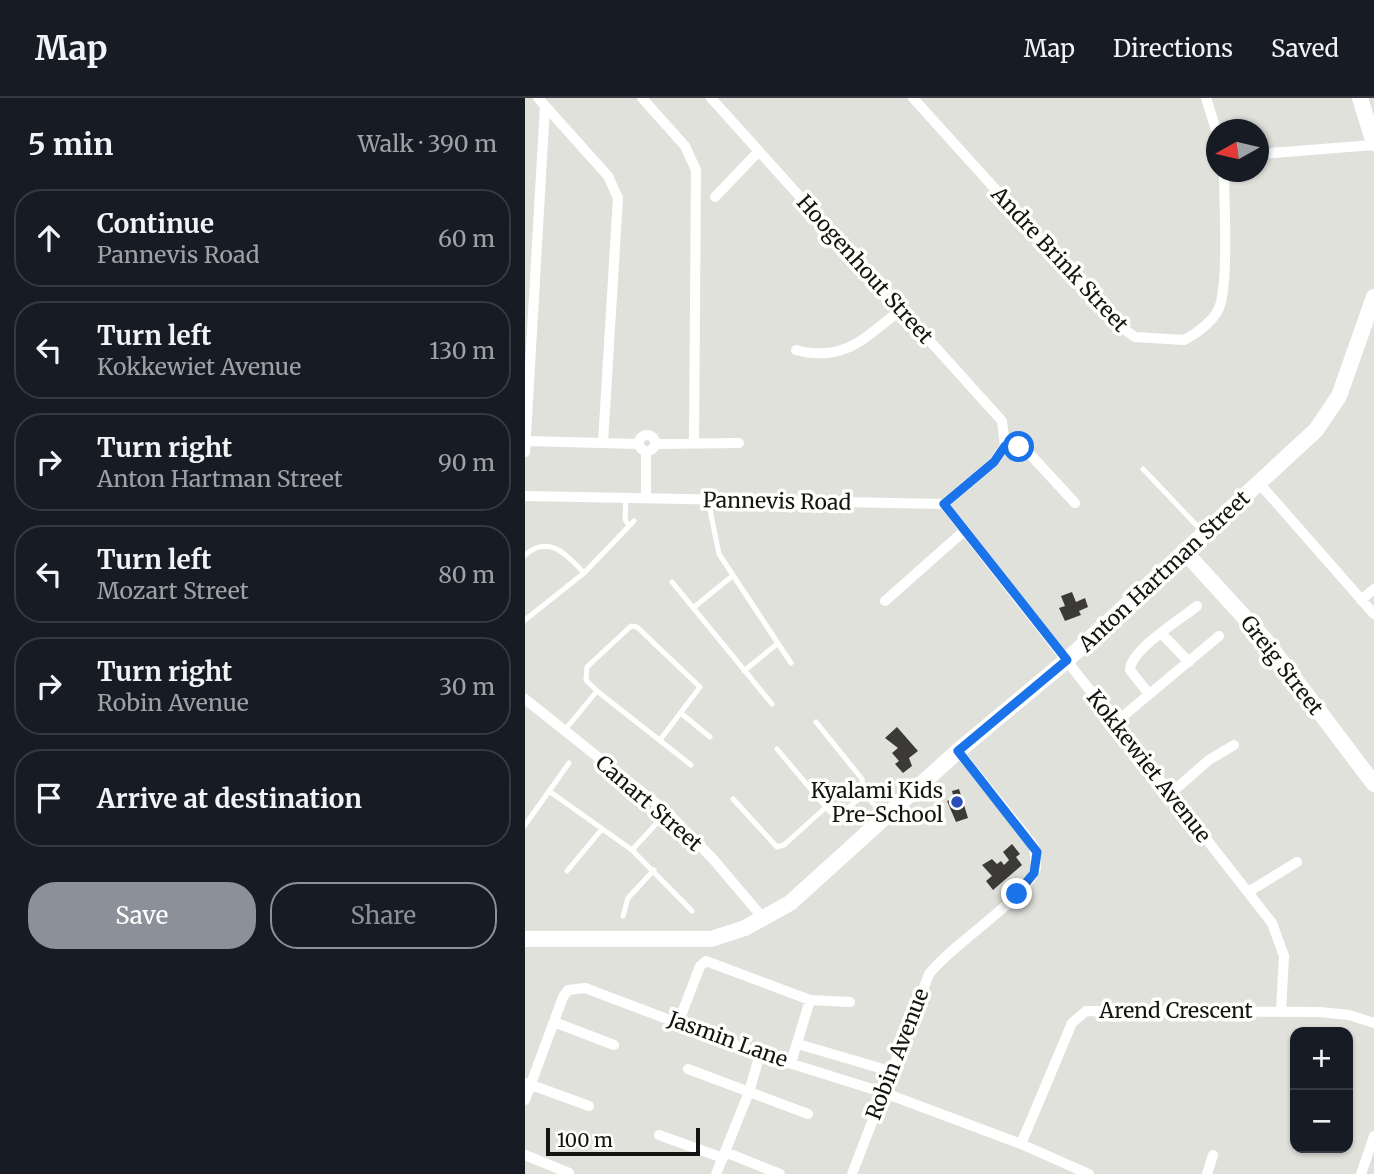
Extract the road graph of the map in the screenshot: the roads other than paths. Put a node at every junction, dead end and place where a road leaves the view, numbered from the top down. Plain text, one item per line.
1 (642, 98) edge
2 (712, 98) edge
3 (913, 98) edge
4 (1206, 98) edge
5 (1360, 98) edge
6 (542, 102) edge
7 (1212, 119) edge
8 (1374, 144) edge
9 (758, 152) junction
10 (1269, 153) edge
11 (1224, 182) edge
12 (715, 197) dead end
13 (1374, 297) edge
14 (902, 309) junction
15 (796, 350) dead end
16 (526, 441) edge
17 (603, 442) junction
18 (694, 442) junction
19 (740, 443) dead end
20 (646, 446) junction
21 (1005, 446) junction
22 (525, 452) edge
23 (1143, 469) dead end
24 (1259, 484) junction
25 (525, 496) edge
26 (626, 498) junction
27 (646, 498) junction
28 (708, 500) junction
29 (1075, 503) dead end
30 (944, 504) junction
31 (634, 521) dead end
32 (628, 526) junction
33 (964, 531) junction
34 (1204, 533) junction
35 (1184, 551) junction
36 (525, 555) edge
37 (584, 573) junction
38 (731, 577) junction
39 (673, 582) dead end
40 (1374, 589) edge
41 (1361, 600) junction
42 (885, 601) dead end
43 (1197, 606) dead end
44 (693, 608) junction
45 (1374, 614) edge
46 (525, 620) edge
47 (1162, 634) junction
48 (1219, 636) dead end
49 (777, 644) junction
50 (1067, 660) junction
51 (1189, 662) junction
52 (791, 663) dead end
53 (744, 671) junction
54 (597, 691) junction
55 (1149, 694) junction
56 (525, 699) edge
57 (772, 704) dead end
58 (682, 714) junction
59 (815, 722) dead end
60 (1116, 722) junction
61 (564, 731) junction
62 (710, 737) dead end
63 (660, 740) junction
64 (1234, 745) dead end
65 (777, 749) dead end
66 (958, 751) junction
67 (569, 763) dead end
68 (691, 765) dead end
69 (1374, 783) edge
70 (549, 791) junction
71 (1171, 793) junction
72 (865, 794) junction
73 (733, 799) dead end
74 (825, 808) junction
75 (667, 812) junction
76 (885, 818) junction
77 (525, 825) edge
78 (602, 829) junction
79 (632, 850) junction
80 (1297, 862) dead end
81 (654, 870) junction
82 (567, 871) dead end
83 (1248, 892) junction
84 (692, 911) dead end
85 (623, 916) dead end
86 (763, 918) junction
87 (525, 939) edge
88 (810, 1000) junction
89 (851, 1002) dead end
90 (1281, 1011) junction
91 (679, 1021) junction
92 (554, 1022) junction
93 (1374, 1023) edge
94 (798, 1044) junction
95 (614, 1045) dead end
96 (760, 1054) junction
97 (791, 1063) junction
98 (688, 1069) dead end
99 (890, 1071) junction
100 (528, 1083) edge
101 (749, 1092) junction
102 (883, 1092) junction
103 (525, 1100) edge
104 (589, 1106) dead end
105 (808, 1114) dead end
106 (659, 1135) dead end
107 (1374, 1136) edge
108 (1021, 1144) junction
109 (525, 1155) edge
110 (724, 1155) junction
111 (1213, 1155) dead end
112 (569, 1173) edge
113 (716, 1174) edge
114 (780, 1174) edge
115 (852, 1174) edge
116 (1089, 1174) edge
117 (1207, 1174) edge
118 (1361, 1174) edge

1 - 18 street
2 - 9 street, Hoogenhout Street
3 - 11 street, Andre Brink Street
4 - 7 street
5 - 8 street
6 - 16 street
6 - 17 street
8 - 10 street
9 - 12 street
9 - 14 street, Hoogenhout Street
13 - 24 street, Anton Hartman Street
14 - 15 street
14 - 21 street, Hoogenhout Street
16 - 17 street
16 - 22 street
17 - 20 street
18 - 19 street
18 - 20 street
20 - 27 street
21 - 29 street
21 - 30 street
23 - 34 lane
24 - 34 street, Anton Hartman Street
24 - 41 street
25 - 26 street, Pannevis Road
26 - 27 street, Pannevis Road
26 - 32 lane
27 - 28 street, Pannevis Road
28 - 30 street, Pannevis Road
28 - 38 lane
30 - 33 street, Kokkewiet Avenue
31 - 32 lane
32 - 37 lane
33 - 42 street
33 - 50 street, Kokkewiet Avenue
34 - 35 street, Anton Hartman Street
35 - 50 street, Anton Hartman Street
35 - 69 street, Greig Street
36 - 37 lane
37 - 46 lane
38 - 44 lane
38 - 49 lane
39 - 44 lane
40 - 41 street
41 - 45 street
43 - 47 street
44 - 53 lane
47 - 51 street
47 - 55 street
48 - 51 street
49 - 52 lane
49 - 53 lane
50 - 60 street, Kokkewiet Avenue
50 - 66 street, Anton Hartman Street
51 - 55 street
53 - 57 lane
54 - 58 lane
54 - 61 lane
54 - 63 lane
55 - 60 street
56 - 61 street, Canart Street
58 - 62 lane
58 - 63 lane
59 - 72 lane
60 - 71 street, Kokkewiet Avenue
61 - 75 street, Canart Street
63 - 68 lane
64 - 71 street
65 - 74 lane
66 - 76 street, Anton Hartman Street
66 - 99 street, Robin Avenue
67 - 70 lane
70 - 77 lane
70 - 78 lane
71 - 83 street, Kokkewiet Avenue
72 - 74 lane
72 - 76 lane
73 - 74 lane
75 - 79 lane
75 - 86 street, Canart Street
76 - 86 street, Anton Hartman Street
78 - 79 lane
78 - 82 lane
79 - 81 lane
80 - 83 street
81 - 84 lane
81 - 85 lane
83 - 90 street, Kokkewiet Avenue
86 - 87 street, Anton Hartman Street
88 - 89 street
88 - 91 street
88 - 94 street
90 - 93 street, Arend Crescent
90 - 108 street, Arend Crescent
91 - 92 street, Jasmin Lane
91 - 96 street, Jasmin Lane
92 - 95 street
92 - 100 street
94 - 97 street
94 - 99 street, Jasmin Lane
96 - 97 street, Jasmin Lane
96 - 101 street
97 - 102 street, Jasmin Lane
98 - 101 street
99 - 102 street, Robin Avenue
100 - 103 street
100 - 104 street
101 - 105 street
101 - 110 street
102 - 108 street, Jasmin Lane
102 - 115 street, Robin Avenue
106 - 110 street
107 - 118 street
108 - 116 street, Jasmin Lane
109 - 112 street
110 - 113 street
110 - 114 street
111 - 117 street

